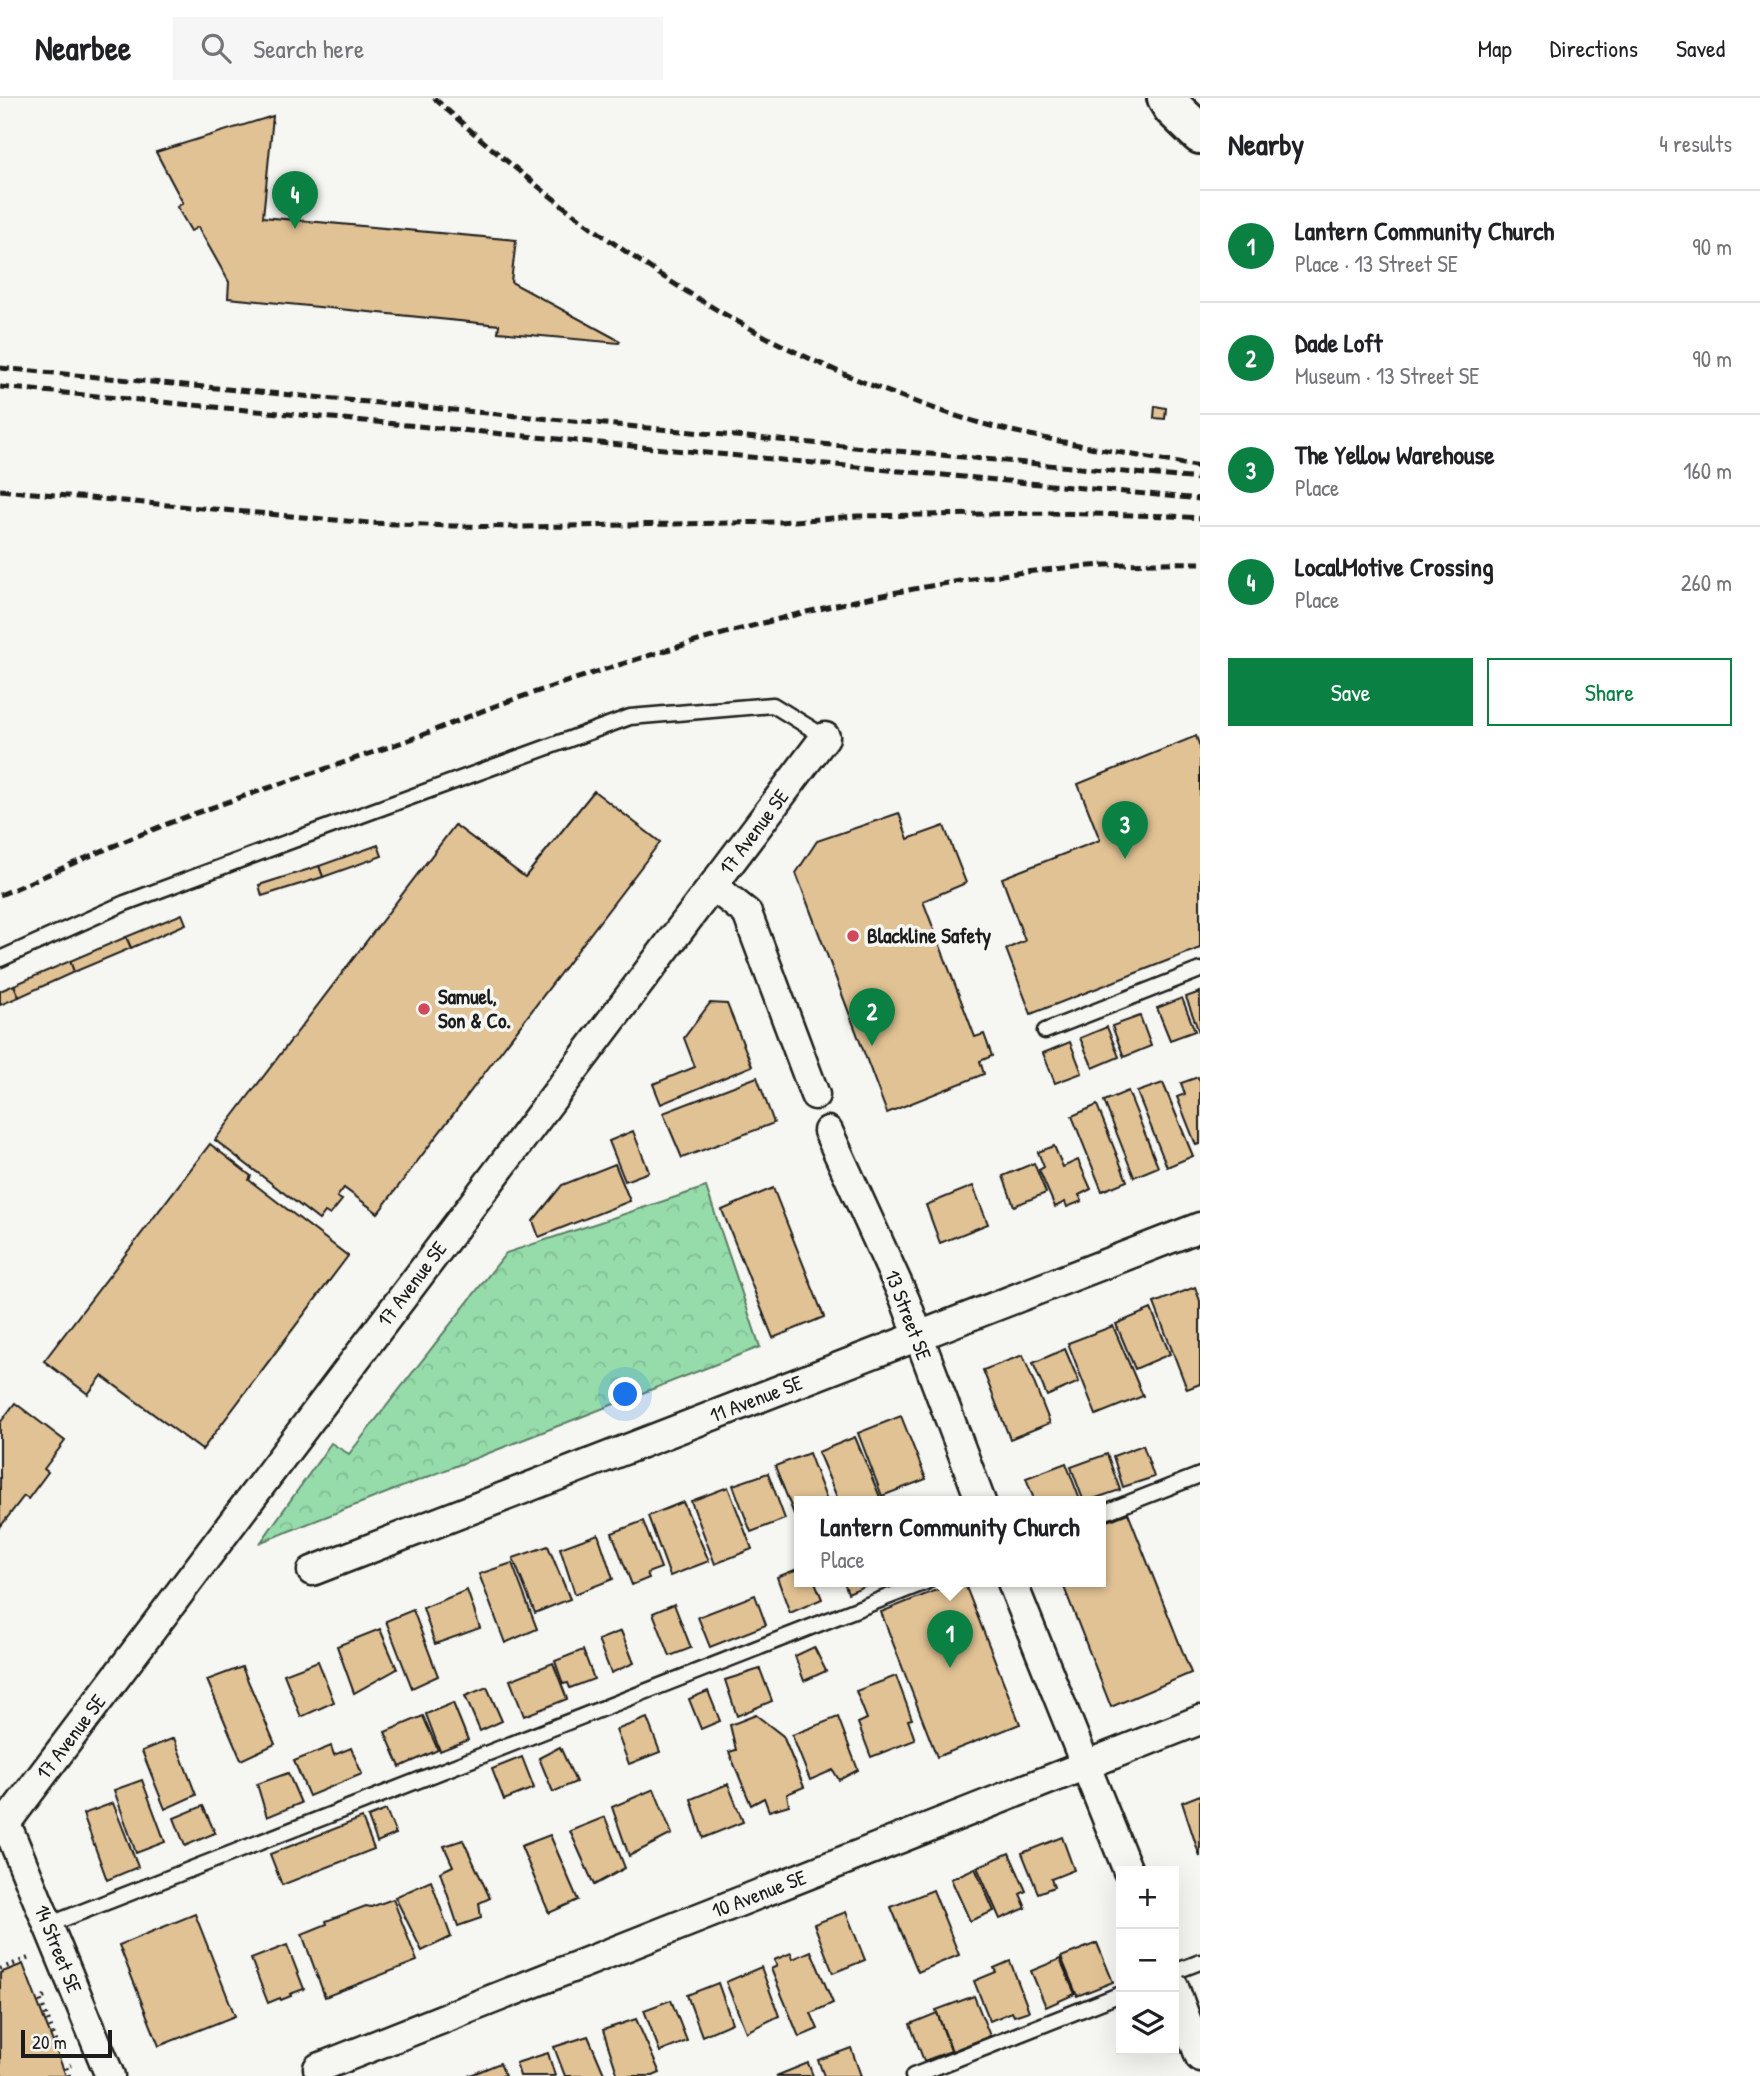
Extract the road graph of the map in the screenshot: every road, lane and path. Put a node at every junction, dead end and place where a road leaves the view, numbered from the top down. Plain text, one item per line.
1 (1167, 98) edge
2 (1200, 134) edge
3 (825, 737) joint
4 (713, 886) junction
5 (0, 959) edge
6 (1200, 970) edge
7 (1045, 1031) dead end
8 (815, 1095) dead end
9 (828, 1131) dead end
10 (1200, 1227) edge
11 (919, 1337) junction
12 (1200, 1475) edge
13 (979, 1496) edge
14 (1106, 1512) edge
15 (312, 1571) dead end
16 (913, 1587) edge
17 (1014, 1587) edge
18 (1200, 1720) edge
19 (1086, 1766) junction
20 (3, 1827) edge
21 (1126, 1866) edge
22 (47, 1925) junction
23 (29, 1958) dead end
24 (1200, 1962) edge
25 (0, 1969) edge
26 (1179, 1970) edge
27 (1176, 1992) edge
28 (1116, 1996) edge
29 (44, 1997) dead end
30 (54, 2045) dead end
31 (1200, 2057) edge
32 (71, 2065) dead end
33 (318, 2068) dead end
34 (69, 2076) edge
35 (110, 2076) edge
36 (913, 2076) edge

1 - 2 street
3 - 4 street, 17 Avenue SE
3 - 5 lane
4 - 8 street
4 - 20 street, 17 Avenue SE
6 - 7 lane
9 - 11 street, 13 Street SE
10 - 11 street, 11 Avenue SE
11 - 13 street, 13 Street SE
11 - 15 street, 11 Avenue SE
12 - 14 lane
16 - 22 lane
17 - 19 street
18 - 19 street, 10 Avenue SE
19 - 21 street
19 - 33 street, 10 Avenue SE
20 - 22 street, 14 Street SE
22 - 35 street, 14 Street SE
23 - 25 path
24 - 26 lane
27 - 31 street
28 - 36 lane
29 - 30 path
32 - 34 path

